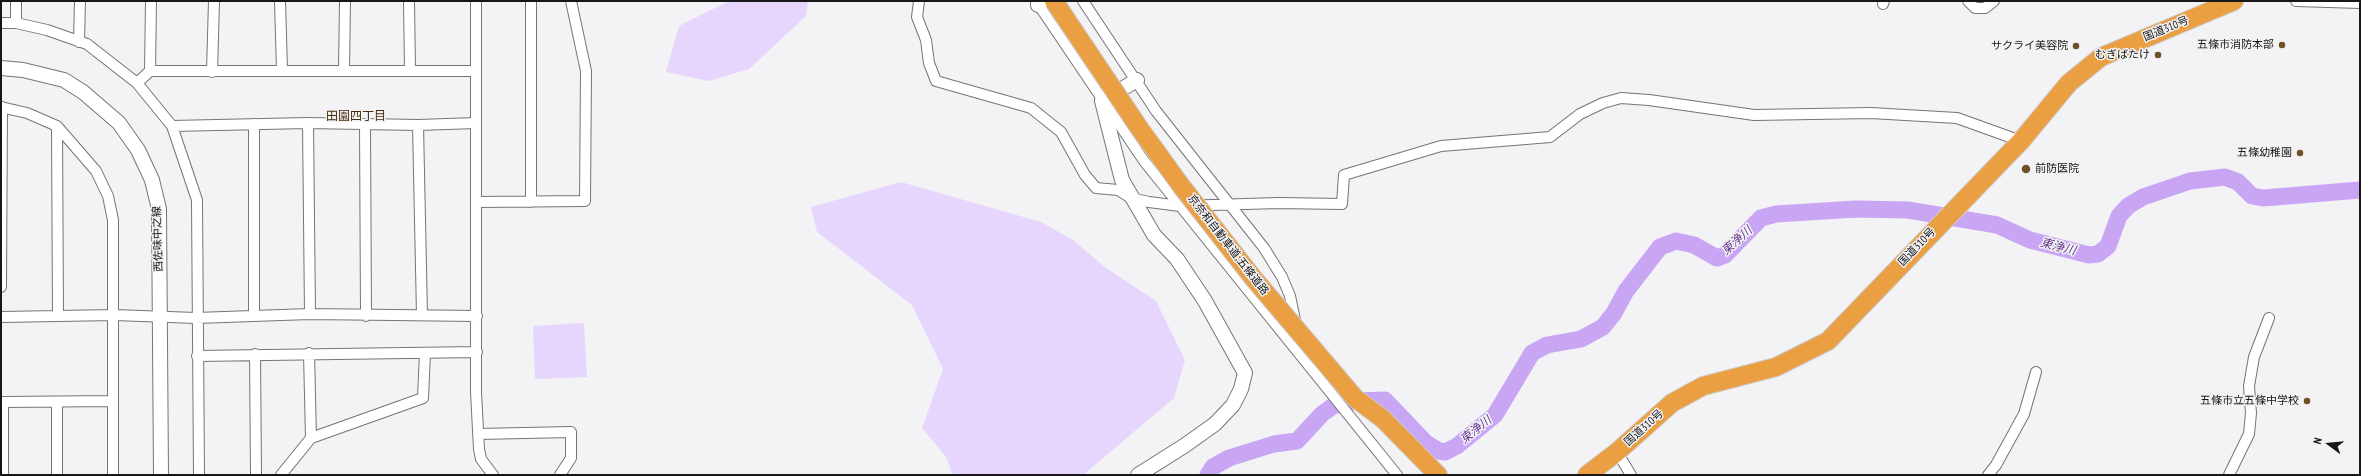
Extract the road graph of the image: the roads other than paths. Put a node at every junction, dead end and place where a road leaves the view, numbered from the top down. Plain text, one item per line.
1 (16, 1) edge
2 (80, 1) edge
3 (151, 1) edge
4 (214, 1) edge
5 (280, 1) edge
6 (344, 1) edge
7 (409, 1) edge
8 (476, 1) edge
9 (532, 1) edge
10 (571, 1) edge
11 (919, 1) edge
12 (1083, 1) edge
13 (1968, 1) edge
14 (1994, 1) edge
15 (2233, 1) edge
16 (2296, 1) edge
17 (1043, 2) edge
18 (2360, 3) edge
19 (1, 23) edge
20 (16, 23) junction
21 (79, 42) junction
22 (1, 68) edge
23 (282, 70) junction
24 (344, 70) junction
25 (410, 70) junction
26 (150, 71) junction
27 (475, 71) junction
28 (212, 72) junction
29 (1137, 80) junction
30 (137, 83) junction
31 (1102, 101) junction
32 (2, 107) edge
33 (308, 123) junction
34 (476, 123) junction
35 (254, 124) junction
36 (365, 124) junction
37 (418, 125) junction
38 (57, 126) junction
39 (172, 126) junction
40 (2021, 141) junction
41 (1130, 198) junction
42 (476, 202) junction
43 (531, 202) junction
44 (1180, 206) junction
45 (1230, 206) junction
46 (1, 287) edge
47 (310, 314) junction
48 (114, 315) junction
49 (254, 315) junction
50 (422, 315) junction
51 (58, 316) junction
52 (366, 316) junction
53 (477, 316) junction
54 (1, 317) edge
55 (159, 317) junction
56 (196, 318) junction
57 (2269, 318) dead end
58 (1296, 347) junction
59 (477, 352) junction
60 (309, 353) junction
61 (425, 353) junction
62 (255, 354) junction
63 (197, 356) junction
64 (2036, 372) dead end
65 (1355, 398) junction
66 (112, 401) junction
67 (57, 402) junction
68 (478, 434) junction
69 (311, 438) junction
70 (1617, 452) junction
71 (3, 475) edge
72 (57, 475) edge
73 (113, 475) edge
74 (161, 475) edge
75 (199, 475) edge
76 (256, 475) edge
77 (281, 475) edge
78 (493, 475) edge
79 (560, 475) edge
80 (1138, 475) edge
81 (1397, 475) edge
82 (1422, 475) edge
83 (1438, 475) edge
84 (1587, 475) edge
85 (1631, 475) edge
86 (1988, 475) edge
87 (2229, 475) edge

1 - 20 street
2 - 21 street
3 - 26 street
4 - 28 street
5 - 23 street
6 - 24 street
7 - 25 street
8 - 27 street
9 - 43 street
10 - 43 street
11 - 41 street
12 - 29 street
13 - 14 street
15 - 40 highway, 国道310号
16 - 18 street
17 - 31 street
17 - 65 highway, 京奈和自動車道;五條道路, bridge
19 - 20 street
20 - 21 street
21 - 30 street
22 - 55 street, 西佐味中之線
23 - 24 street
23 - 28 street
24 - 25 street
25 - 27 street
26 - 28 street
26 - 30 street
27 - 34 street
29 - 31 street
29 - 45 street
30 - 39 street
31 - 41 street
31 - 44 street
32 - 38 street
32 - 46 street
33 - 35 street
33 - 36 street
33 - 47 street
34 - 37 street
34 - 42 street
35 - 39 street
35 - 49 street
36 - 37 street
36 - 52 street
37 - 50 street
38 - 48 street
38 - 51 street
39 - 56 street
40 - 45 street
40 - 70 highway, 国道310号
41 - 44 street
41 - 80 street
42 - 43 street
42 - 53 street
44 - 45 street
44 - 58 street
45 - 58 street
47 - 49 street
47 - 52 street
48 - 51 street
48 - 55 street
48 - 66 street
49 - 56 street
50 - 52 street
50 - 53 street
51 - 54 street
53 - 59 street
55 - 56 street
55 - 74 street, 西佐味中之線
56 - 63 street
57 - 87 street
58 - 81 street
59 - 61 street
59 - 68 street
60 - 61 street
60 - 62 street
60 - 69 street
61 - 69 street
62 - 63 street
62 - 76 street
63 - 75 street
64 - 86 street
65 - 82 highway, 京奈和自動車道;五條道路
65 - 83 highway
66 - 67 street
66 - 73 street
67 - 71 street
67 - 72 street
68 - 78 street
68 - 79 street
69 - 77 street
70 - 84 highway, 国道310号
70 - 85 street

